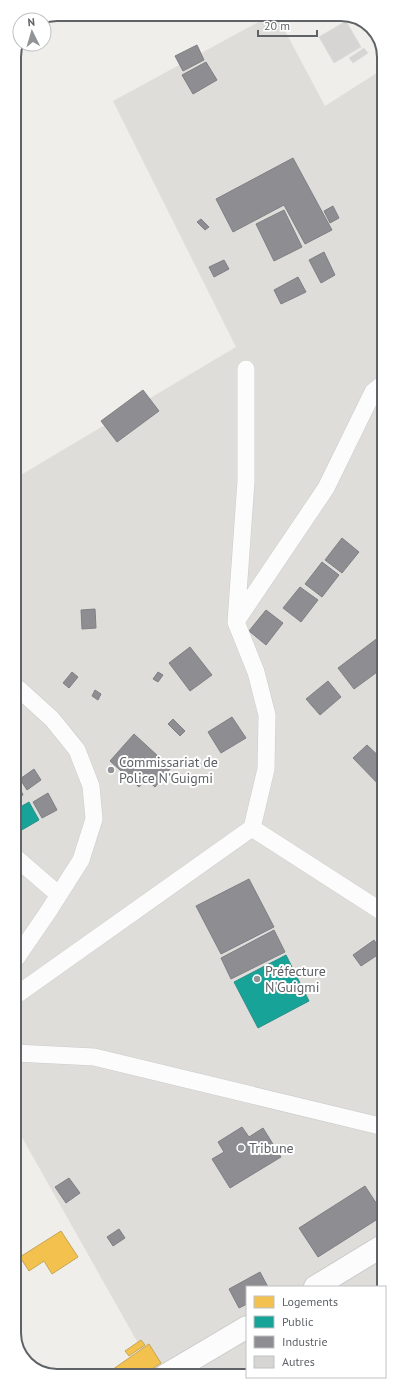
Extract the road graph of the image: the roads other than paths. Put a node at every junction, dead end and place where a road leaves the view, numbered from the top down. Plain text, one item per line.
1 (246, 369) dead end
2 (377, 389) edge
3 (236, 622) junction
4 (21, 691) edge
5 (252, 828) junction
6 (21, 863) edge
7 (59, 895) junction
8 (377, 908) edge
9 (21, 951) edge
10 (21, 992) edge
11 (21, 1053) edge
12 (377, 1125) edge
13 (377, 1249) edge
14 (317, 1286) edge
15 (246, 1328) edge
16 (178, 1369) edge

1 - 3 street
2 - 3 street
3 - 5 street
4 - 7 street
5 - 8 street
5 - 10 street
6 - 7 street
7 - 9 street
11 - 12 street
13 - 14 main road
15 - 16 main road

